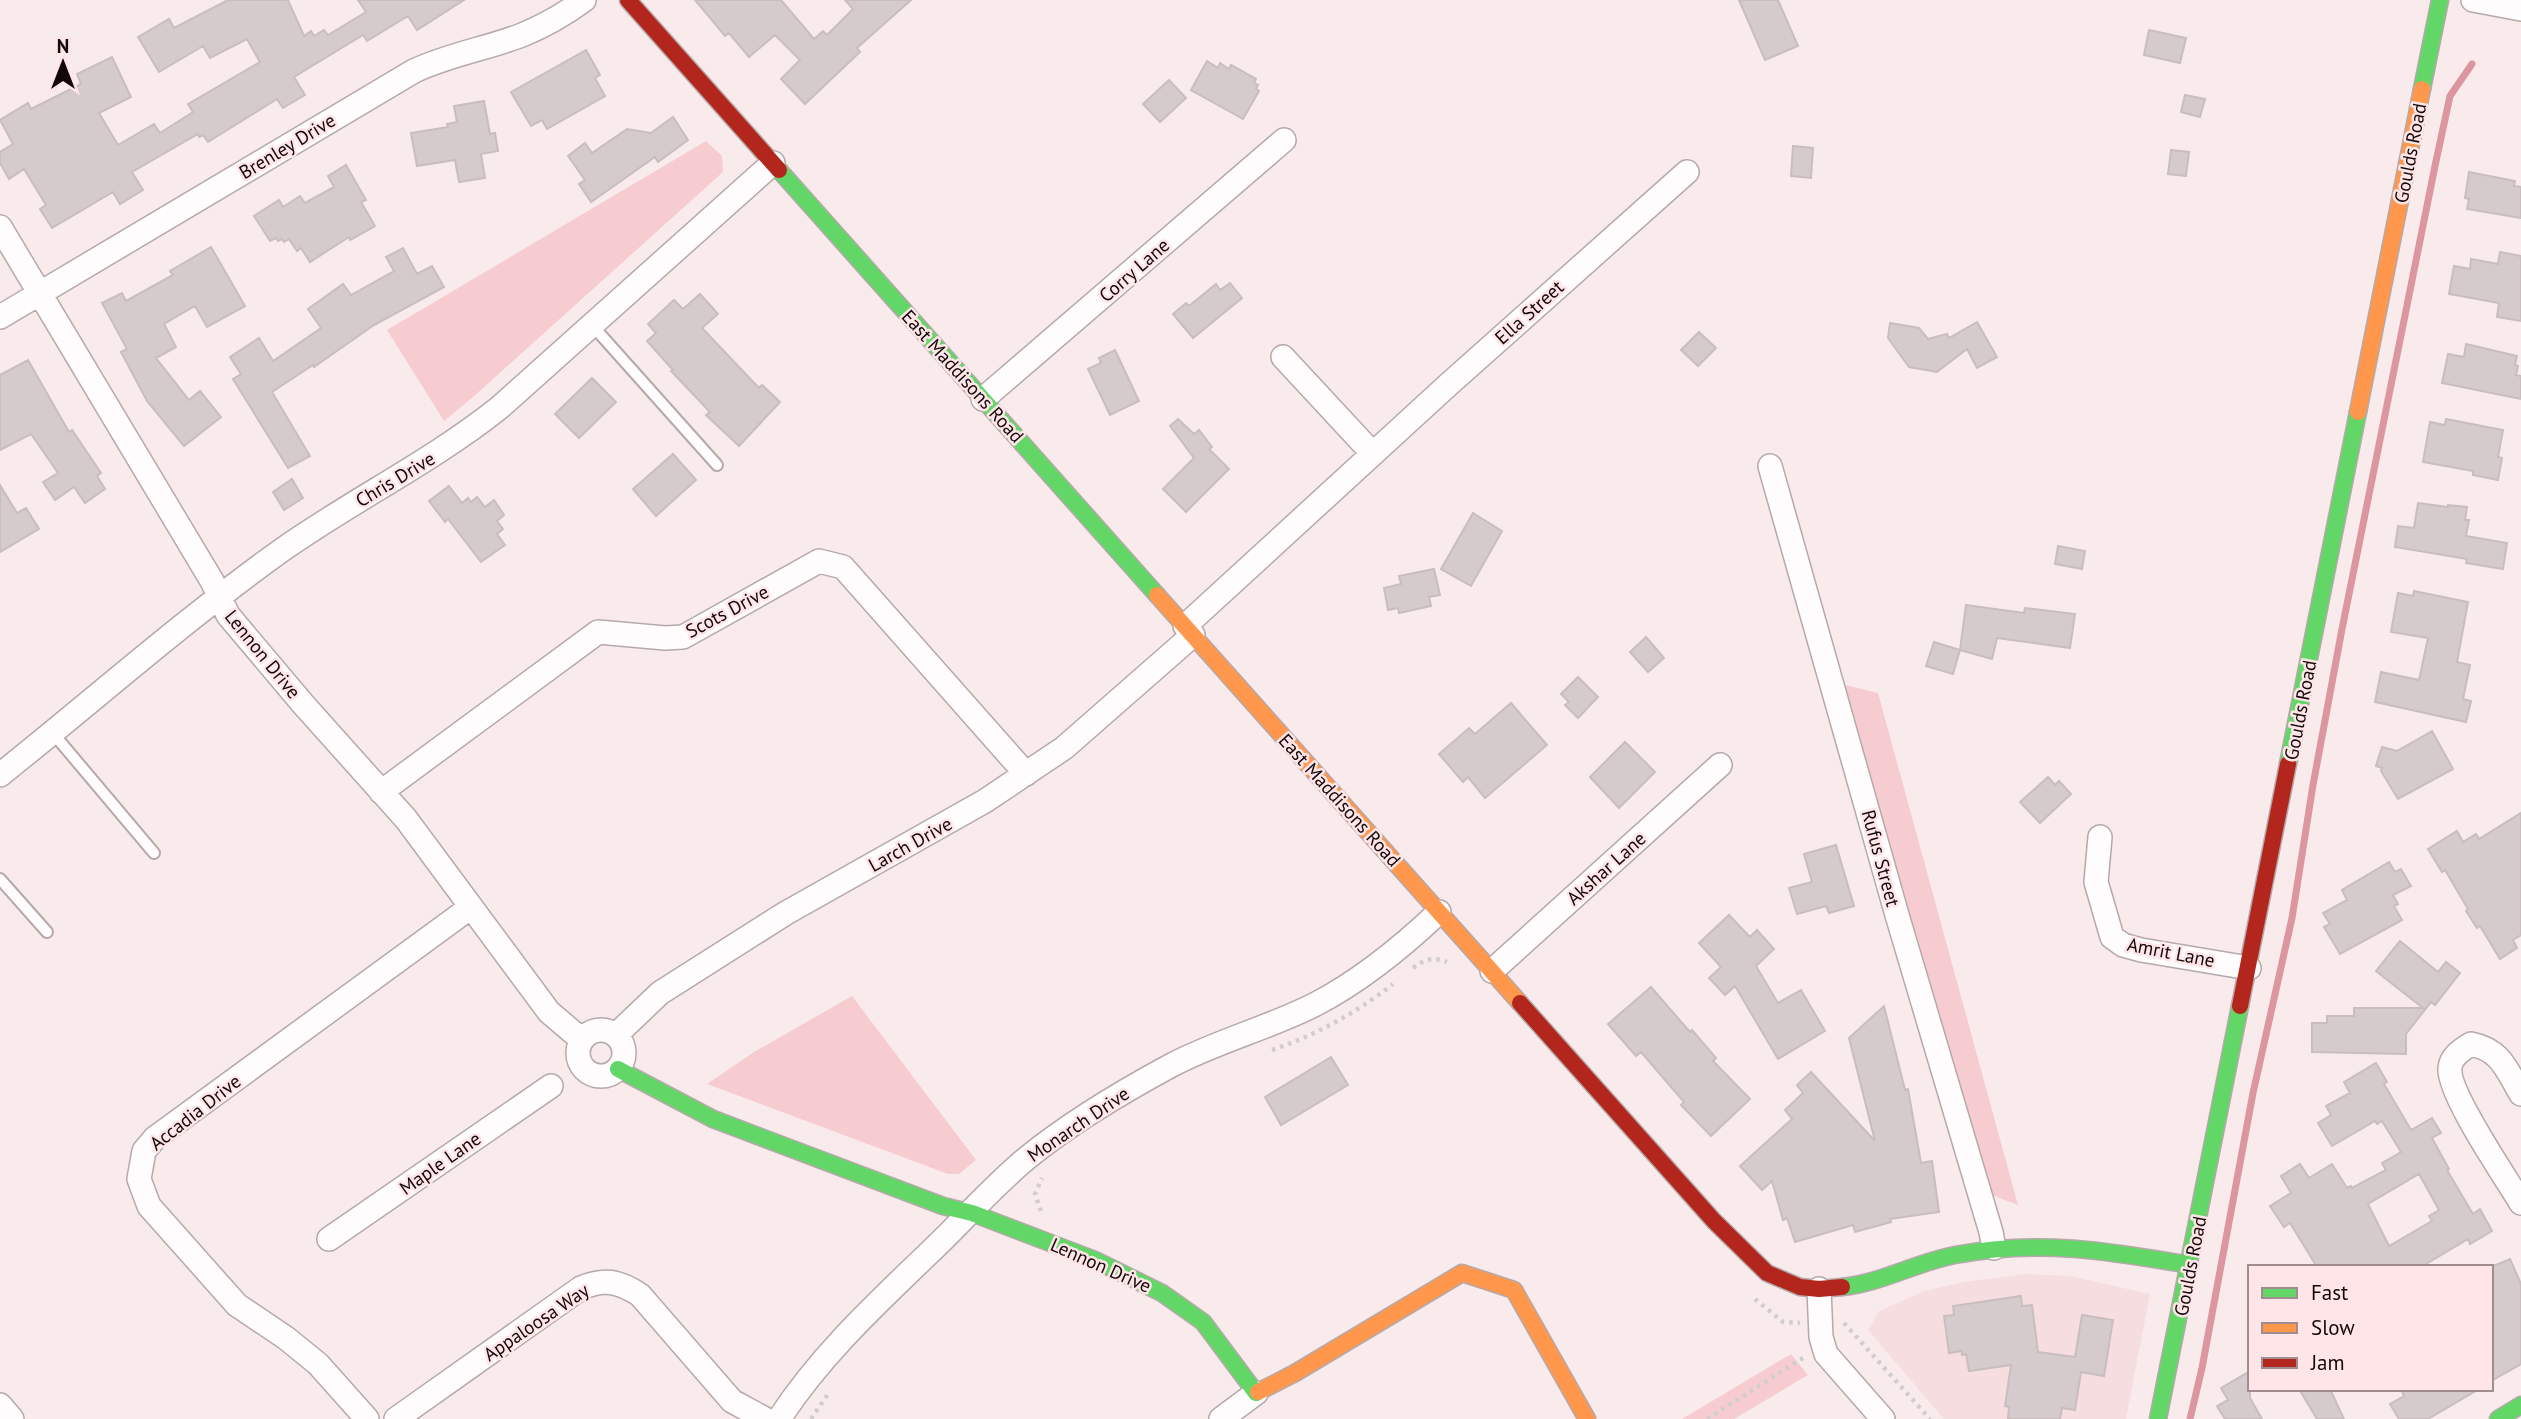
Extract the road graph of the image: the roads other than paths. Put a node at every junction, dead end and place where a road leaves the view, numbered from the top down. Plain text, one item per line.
1 (584, 0) edge
2 (628, 0) edge
3 (2440, 0) edge
4 (2473, 0) edge
5 (2521, 9) edge
6 (1284, 140) dead end
7 (773, 163) junction
8 (1687, 172) dead end
9 (0, 227) edge
10 (39, 293) junction
11 (0, 317) edge
12 (592, 325) junction
13 (1283, 358) dead end
14 (983, 399) junction
15 (1373, 454) junction
16 (717, 465) dead end
17 (1770, 466) dead end
18 (220, 597) junction
19 (1189, 631) junction
20 (52, 733) junction
21 (1720, 765) dead end
22 (1, 771) edge
23 (1026, 774) junction
24 (381, 792) junction
25 (2100, 838) dead end
26 (154, 853) dead end
27 (0, 878) edge
28 (471, 907) junction
29 (1440, 912) junction
30 (47, 932) dead end
31 (2249, 968) junction
32 (1492, 971) junction
33 (616, 1035) junction
34 (582, 1040) junction
35 (618, 1069) junction
36 (551, 1086) dead end
37 (2521, 1094) edge
38 (2520, 1198) edge
39 (972, 1213) junction
40 (329, 1239) dead end
41 (1994, 1248) junction
42 (2190, 1265) junction
43 (1819, 1289) junction
44 (1256, 1393) junction
45 (0, 1405) edge
46 (2521, 1405) edge
47 (12, 1419) edge
48 (367, 1419) edge
49 (396, 1419) edge
50 (765, 1419) edge
51 (779, 1419) edge
52 (1221, 1419) edge
53 (1587, 1419) edge
54 (1883, 1419) edge
55 (2158, 1419) edge
56 (2498, 1419) edge

1 - 10 street, Brenley Drive
2 - 7 street, East Maddisons Road
3 - 31 street, Goulds Road
4 - 5 street
6 - 14 street, Corry Lane
7 - 12 street, Chris Drive
7 - 14 street, East Maddisons Road
8 - 15 street, Ella Street
9 - 10 street, Lennon Drive
10 - 11 street, Brenley Drive
10 - 18 street, Lennon Drive
12 - 16 lane
12 - 18 street, Chris Drive
13 - 15 street
14 - 19 street, East Maddisons Road
15 - 19 street, Ella Street
17 - 41 street, Rufus Street
18 - 20 street, Chris Drive
18 - 24 street, Lennon Drive
19 - 23 street, Larch Drive
19 - 29 street, East Maddisons Road
20 - 22 street, Chris Drive
20 - 26 lane
21 - 32 street, Akshar Lane
23 - 24 street, Scots Drive
23 - 33 street, Larch Drive
24 - 28 street, Lennon Drive
25 - 31 street, Amrit Lane
27 - 30 lane
28 - 34 street, Lennon Drive
28 - 48 street, Accadia Drive
29 - 32 street, East Maddisons Road
29 - 39 street, Monarch Drive
31 - 42 street, Goulds Road
32 - 43 street, East Maddisons Road
33 - 34 street
33 - 35 street
34 - 35 street, Lennon Drive
35 - 39 street, Lennon Drive
36 - 40 street, Maple Lane
37 - 38 street
39 - 44 street, Lennon Drive
39 - 51 street, Monarch Drive
41 - 42 street, East Maddisons Road
41 - 43 street, East Maddisons Road
42 - 55 street, Goulds Road
43 - 54 street
44 - 52 street
44 - 53 street
45 - 47 street
46 - 56 street
49 - 50 street, Appaloosa Way

